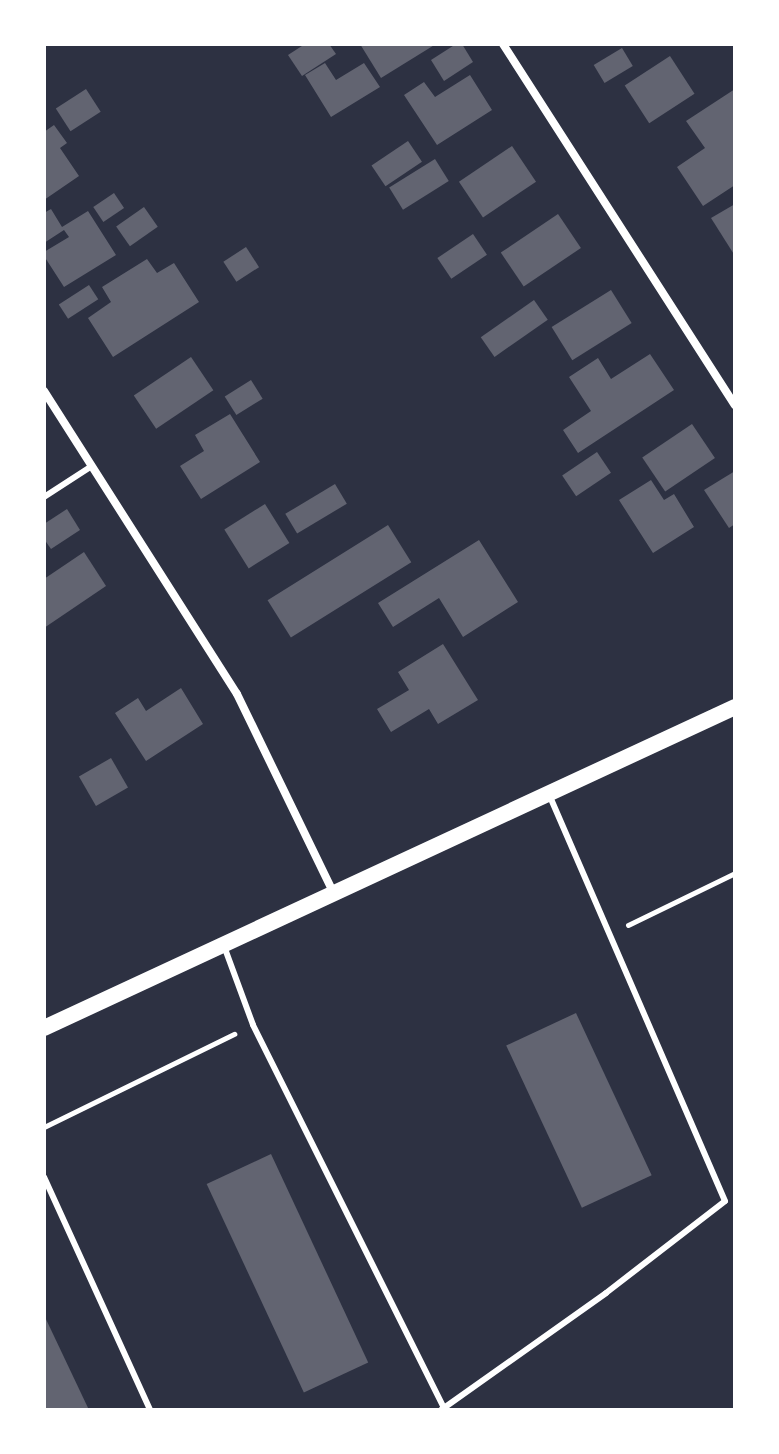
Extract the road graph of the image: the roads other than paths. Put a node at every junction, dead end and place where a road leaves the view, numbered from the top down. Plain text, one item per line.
1 (503, 44) edge
2 (44, 391) edge
3 (735, 405) edge
4 (92, 466) junction
5 (44, 497) edge
6 (735, 707) edge
7 (549, 795) junction
8 (334, 894) junction
9 (224, 946) junction
10 (44, 1028) edge
11 (44, 1177) edge
12 (443, 1409) edge
13 (150, 1410) edge

1 - 3 street
2 - 4 street
4 - 5 lane
4 - 8 street
6 - 7 main road
7 - 8 main road
7 - 12 lane
8 - 9 main road
9 - 10 main road
9 - 12 lane
11 - 13 lane

